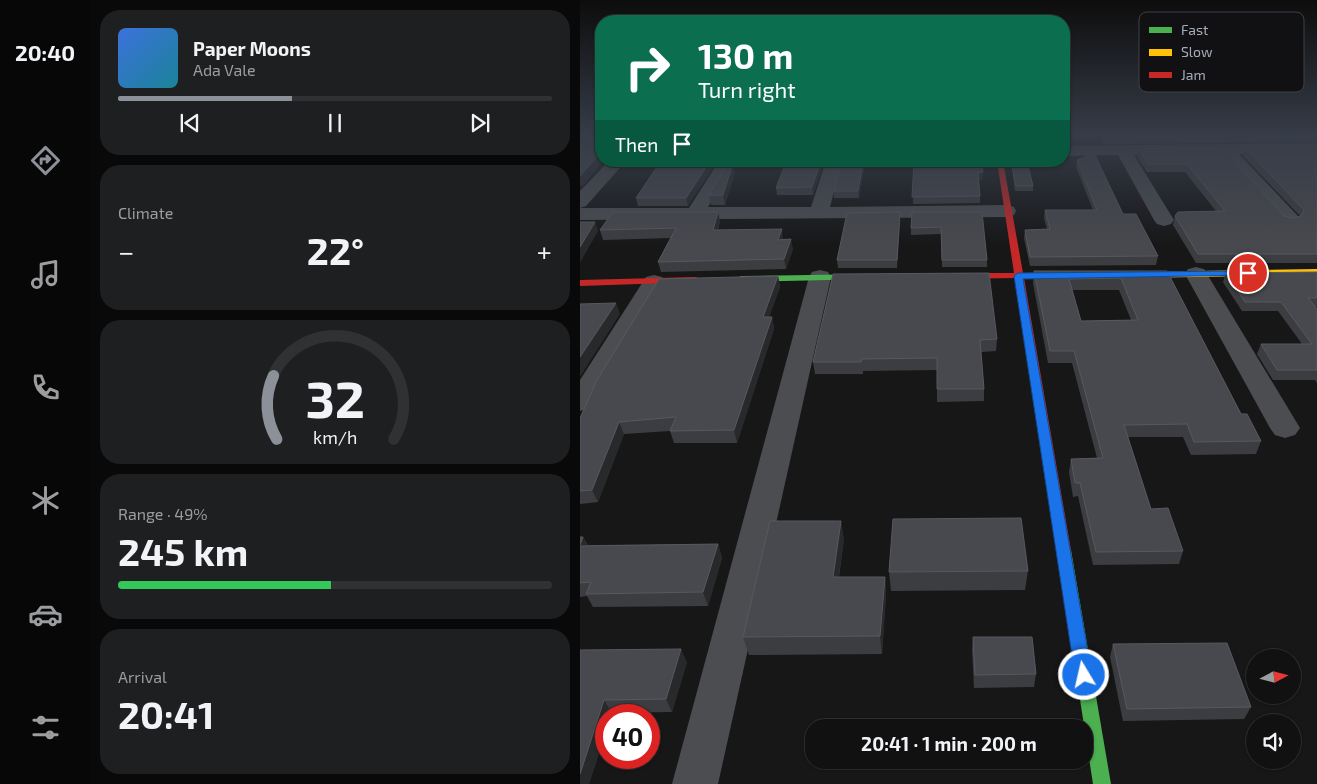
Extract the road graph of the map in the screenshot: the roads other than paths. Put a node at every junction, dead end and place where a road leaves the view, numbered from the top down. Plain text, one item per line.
1 (608, 172) edge
2 (721, 172) edge
3 (831, 172) edge
4 (1001, 172) edge
5 (1136, 172) edge
6 (1247, 172) edge
7 (580, 202) edge
8 (1007, 211) junction
9 (696, 212) junction
10 (819, 212) junction
11 (580, 214) edge
12 (1290, 219) edge
13 (1164, 220) dead end
14 (1317, 272) edge
15 (1196, 274) junction
16 (1088, 275) edge
17 (1127, 275) edge
18 (939, 276) edge
19 (1018, 276) junction
20 (820, 277) junction
21 (880, 277) edge
22 (732, 279) edge
23 (712, 280) edge
24 (654, 282) junction
25 (580, 283) edge
26 (580, 402) edge
27 (1285, 428) dead end
28 (695, 784) edge
29 (1102, 784) edge

1 - 7 street
2 - 9 street
3 - 10 street
4 - 8 street
5 - 13 street
6 - 12 street
8 - 10 street
8 - 19 street
9 - 10 street
9 - 11 street
14 - 15 street
15 - 17 street
15 - 27 street
16 - 19 street
18 - 19 street
19 - 29 street
20 - 21 street
20 - 22 street
20 - 28 street
23 - 24 street
24 - 25 street
24 - 26 street

